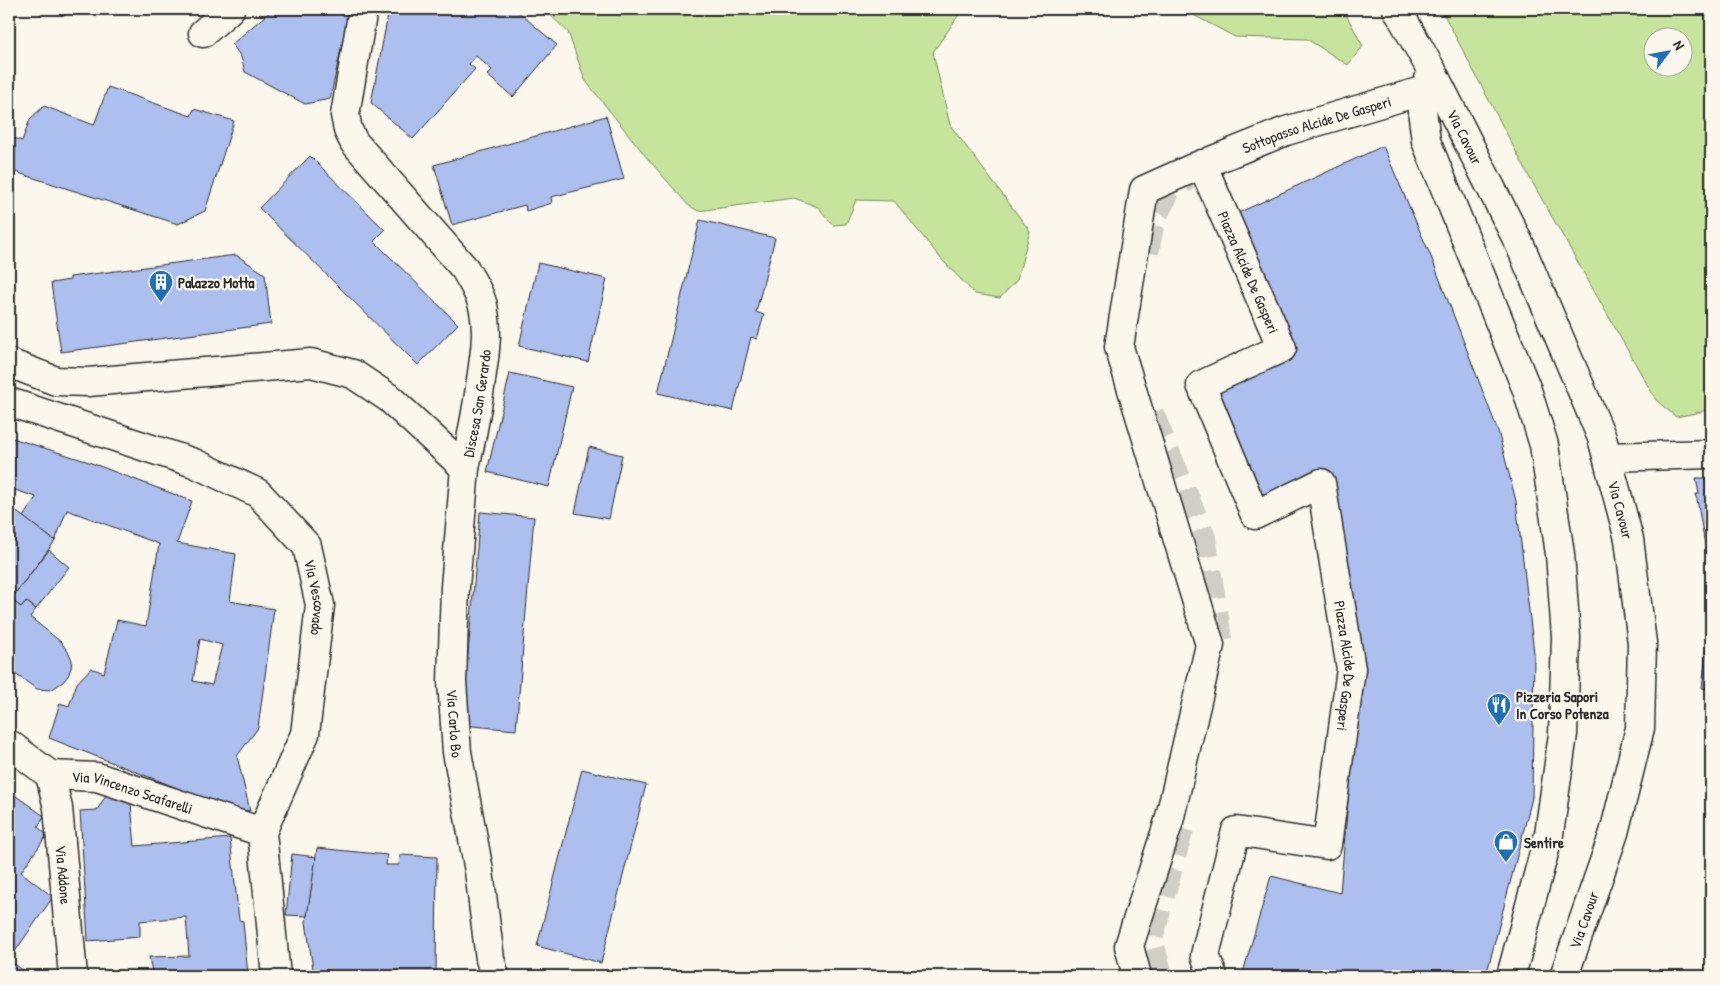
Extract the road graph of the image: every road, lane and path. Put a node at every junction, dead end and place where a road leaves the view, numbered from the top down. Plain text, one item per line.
1 (230, 9) edge
2 (363, 9) edge
3 (1397, 9) edge
4 (203, 33) dead end
5 (1428, 80) junction
6 (1211, 161) tunnel mouth
7 (9, 363) edge
8 (9, 402) edge
9 (1711, 454) edge
10 (1608, 457) junction
11 (465, 468) junction
12 (9, 744) edge
13 (50, 775) junction
14 (262, 832) junction
15 (73, 976) edge
16 (276, 976) edge
17 (495, 976) edge
18 (1137, 976) edge
19 (1213, 976) edge
20 (1510, 976) edge
21 (1564, 976) edge

1 - 4 street
2 - 11 street, Discesa San Gerardo
3 - 5 street, Via Cavour
5 - 6 street, Sottopasso Alcide De Gasperi
5 - 10 street, Via Cavour
5 - 20 street, Via Cavour
7 - 11 street, Discesa San Gerardo
8 - 14 street, Via Vescovado
9 - 10 street
10 - 21 street, Via Cavour
11 - 17 street, Via Carlo Bo
12 - 13 street, Via Vincenzo Scafarelli
13 - 14 street, Via Vincenzo Scafarelli
13 - 15 street, Via Addone
14 - 16 street, Via Vescovado
18 - 19 street, Piazza Alcide De Gasperi

